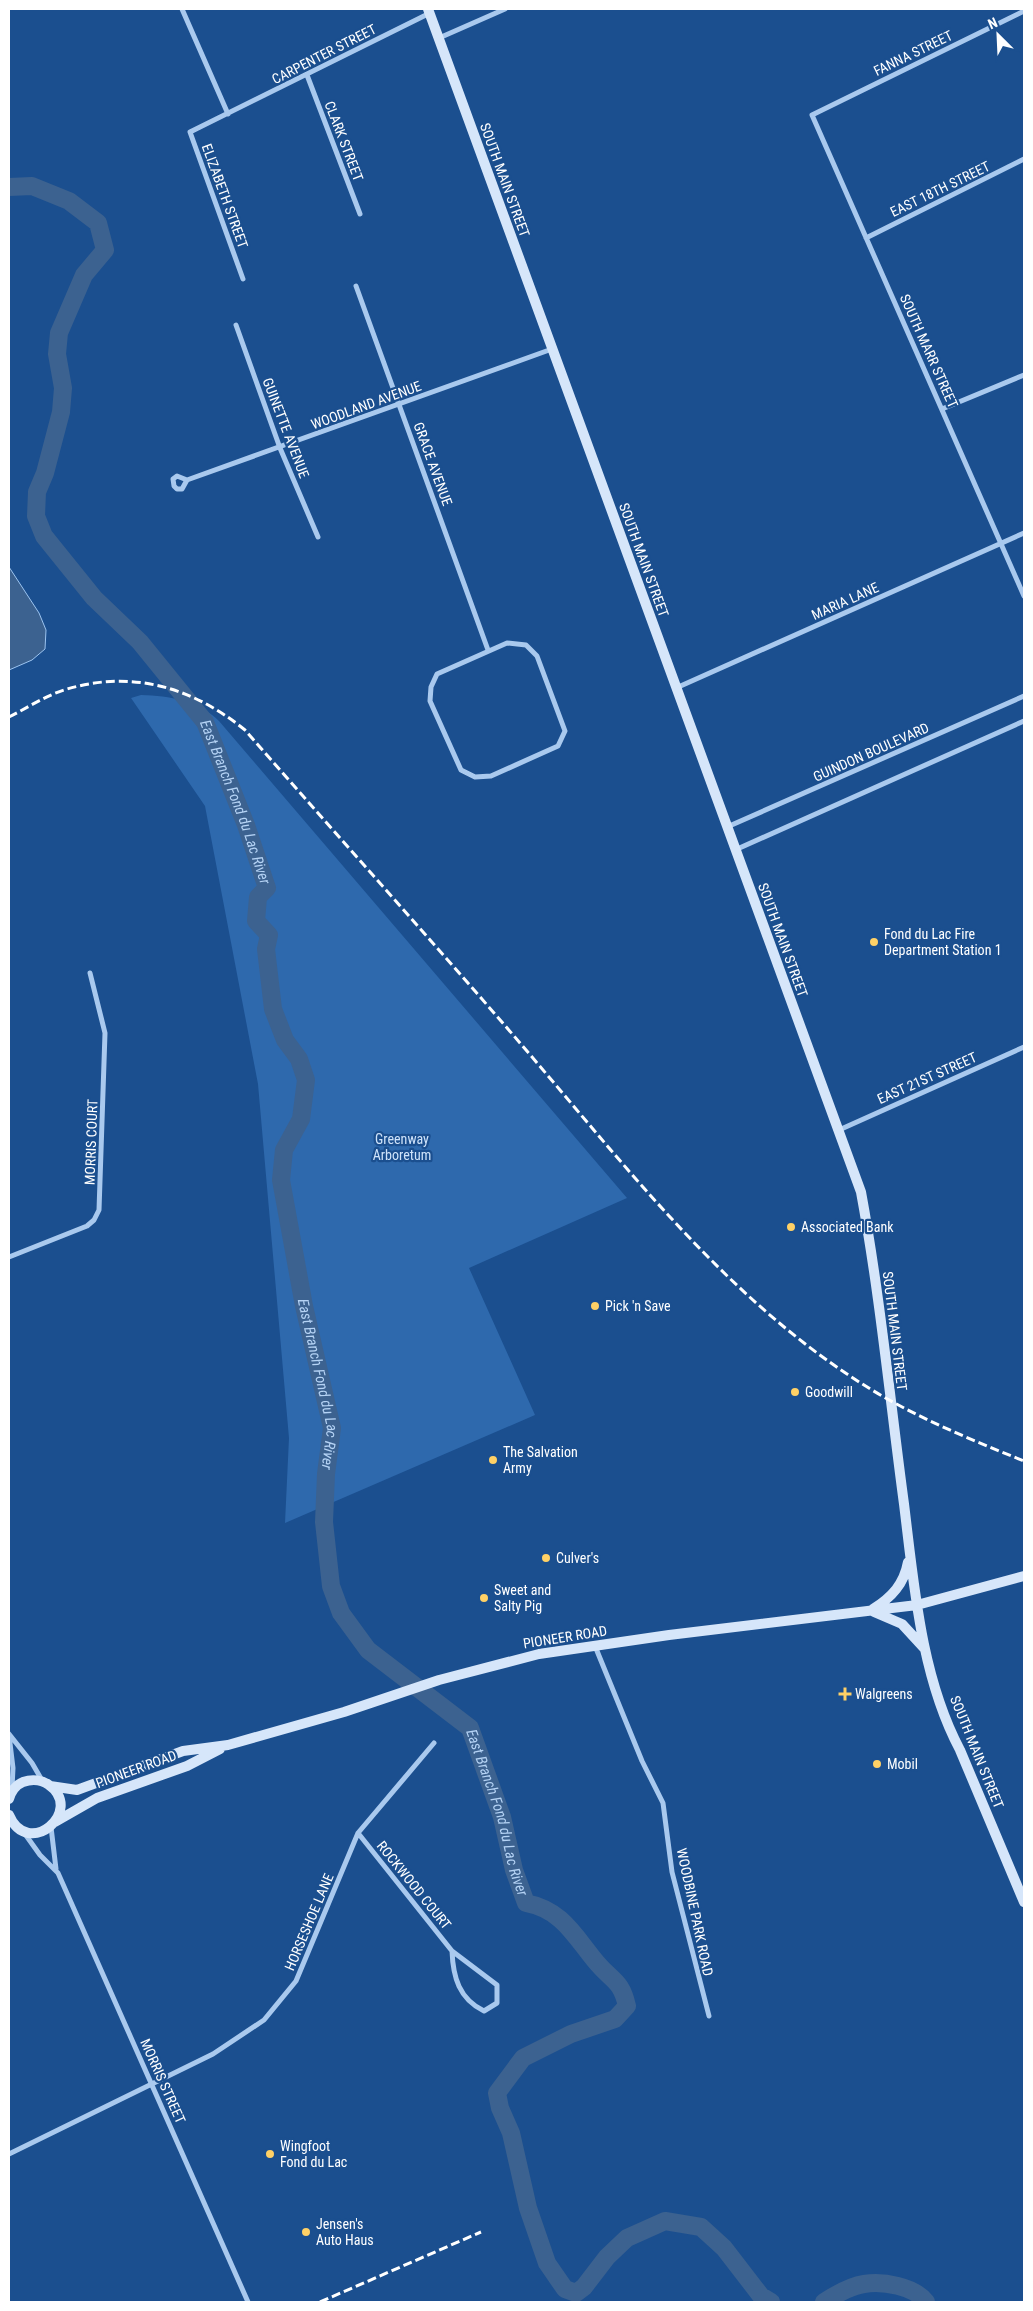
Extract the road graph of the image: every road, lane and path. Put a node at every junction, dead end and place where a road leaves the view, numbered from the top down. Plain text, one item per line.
1 (182, 9) edge
2 (505, 9) edge
3 (429, 11) edge
4 (1024, 11) edge
5 (439, 38) junction
6 (307, 76) junction
7 (228, 114) junction
8 (812, 116) joint
9 (1024, 159) edge
10 (360, 214) dead end
11 (866, 238) junction
12 (242, 279) dead end
13 (356, 286) dead end
14 (236, 325) dead end
15 (552, 349) junction
16 (1024, 375) edge
17 (399, 405) junction
18 (942, 409) junction
19 (280, 448) junction
20 (186, 480) dead end
21 (1024, 533) edge
22 (318, 537) dead end
23 (1002, 543) junction
24 (1024, 596) edge
25 (488, 650) junction
26 (676, 688) junction
27 (1024, 696) edge
28 (1024, 721) edge
29 (727, 828) junction
30 (735, 850) junction
31 (90, 973) dead end
32 (1024, 1047) edge
33 (838, 1130) junction
34 (9, 1257) edge
35 (910, 1553) junction
36 (1024, 1576) edge
37 (916, 1605) junction
38 (870, 1610) junction
39 (595, 1646) junction
40 (928, 1653) junction
41 (9, 1734) edge
42 (434, 1743) dead end
43 (228, 1745) junction
44 (47, 1784) junction
45 (10, 1796) edge
46 (9, 1814) edge
47 (53, 1825) junction
48 (16, 1828) edge
49 (358, 1833) junction
50 (56, 1869) junction
51 (1024, 1902) edge
52 (452, 1950) junction
53 (709, 2016) dead end
54 (152, 2084) junction
55 (9, 2154) edge
56 (248, 2302) edge

1 - 7 street
2 - 5 street
3 - 5 main road, SOUTH MAIN STREET
3 - 6 street, CARPENTER STREET
4 - 8 street, FANNA STREET
5 - 15 main road, SOUTH MAIN STREET
6 - 7 street, CARPENTER STREET
6 - 10 street, CLARK STREET
7 - 12 street, ELIZABETH STREET
8 - 11 street, SOUTH MARR STREET
9 - 11 street, EAST 18TH STREET
11 - 18 street, SOUTH MARR STREET
13 - 17 street, GRACE AVENUE
14 - 19 street, GUINETTE AVENUE
15 - 17 street, WOODLAND AVENUE
15 - 26 main road, SOUTH MAIN STREET
16 - 18 street
17 - 19 street, WOODLAND AVENUE
17 - 25 street, GRACE AVENUE
18 - 23 street, SOUTH MARR STREET
19 - 20 street, WOODLAND AVENUE
19 - 22 street, GUINETTE AVENUE
21 - 23 street, MARIA LANE
23 - 24 street, SOUTH MARR STREET
23 - 26 street, MARIA LANE
25 - 25 street
26 - 29 main road, SOUTH MAIN STREET
27 - 29 street, GUINDON BOULEVARD
28 - 30 street
29 - 30 main road, SOUTH MAIN STREET
30 - 33 main road, SOUTH MAIN STREET
31 - 34 street, MORRIS COURT
32 - 33 street, EAST 21ST STREET
33 - 35 main road, SOUTH MAIN STREET
35 - 37 main road, SOUTH MAIN STREET
35 - 38 main road
36 - 37 main road, PIONEER ROAD
37 - 38 main road, PIONEER ROAD
37 - 40 main road, SOUTH MAIN STREET
38 - 39 main road, PIONEER ROAD
38 - 40 main road
39 - 43 main road, PIONEER ROAD
39 - 53 street, WOODBINE PARK ROAD
40 - 51 main road, SOUTH MAIN STREET
41 - 44 street
41 - 45 street
42 - 49 street, HORSESHOE LANE
43 - 44 main road, PIONEER ROAD
43 - 47 main road, PIONEER ROAD
44 - 45 main road, PIONEER ROAD
44 - 47 main road
46 - 48 main road
47 - 48 main road, PIONEER ROAD
47 - 50 street, MORRIS STREET
48 - 50 street, MORRIS STREET
49 - 52 street, ROCKWOOD COURT
49 - 54 street, HORSESHOE LANE
50 - 54 street, MORRIS STREET
52 - 52 street, ROCKWOOD COURT
54 - 55 street, HORSESHOE LANE
54 - 56 street, MORRIS STREET

